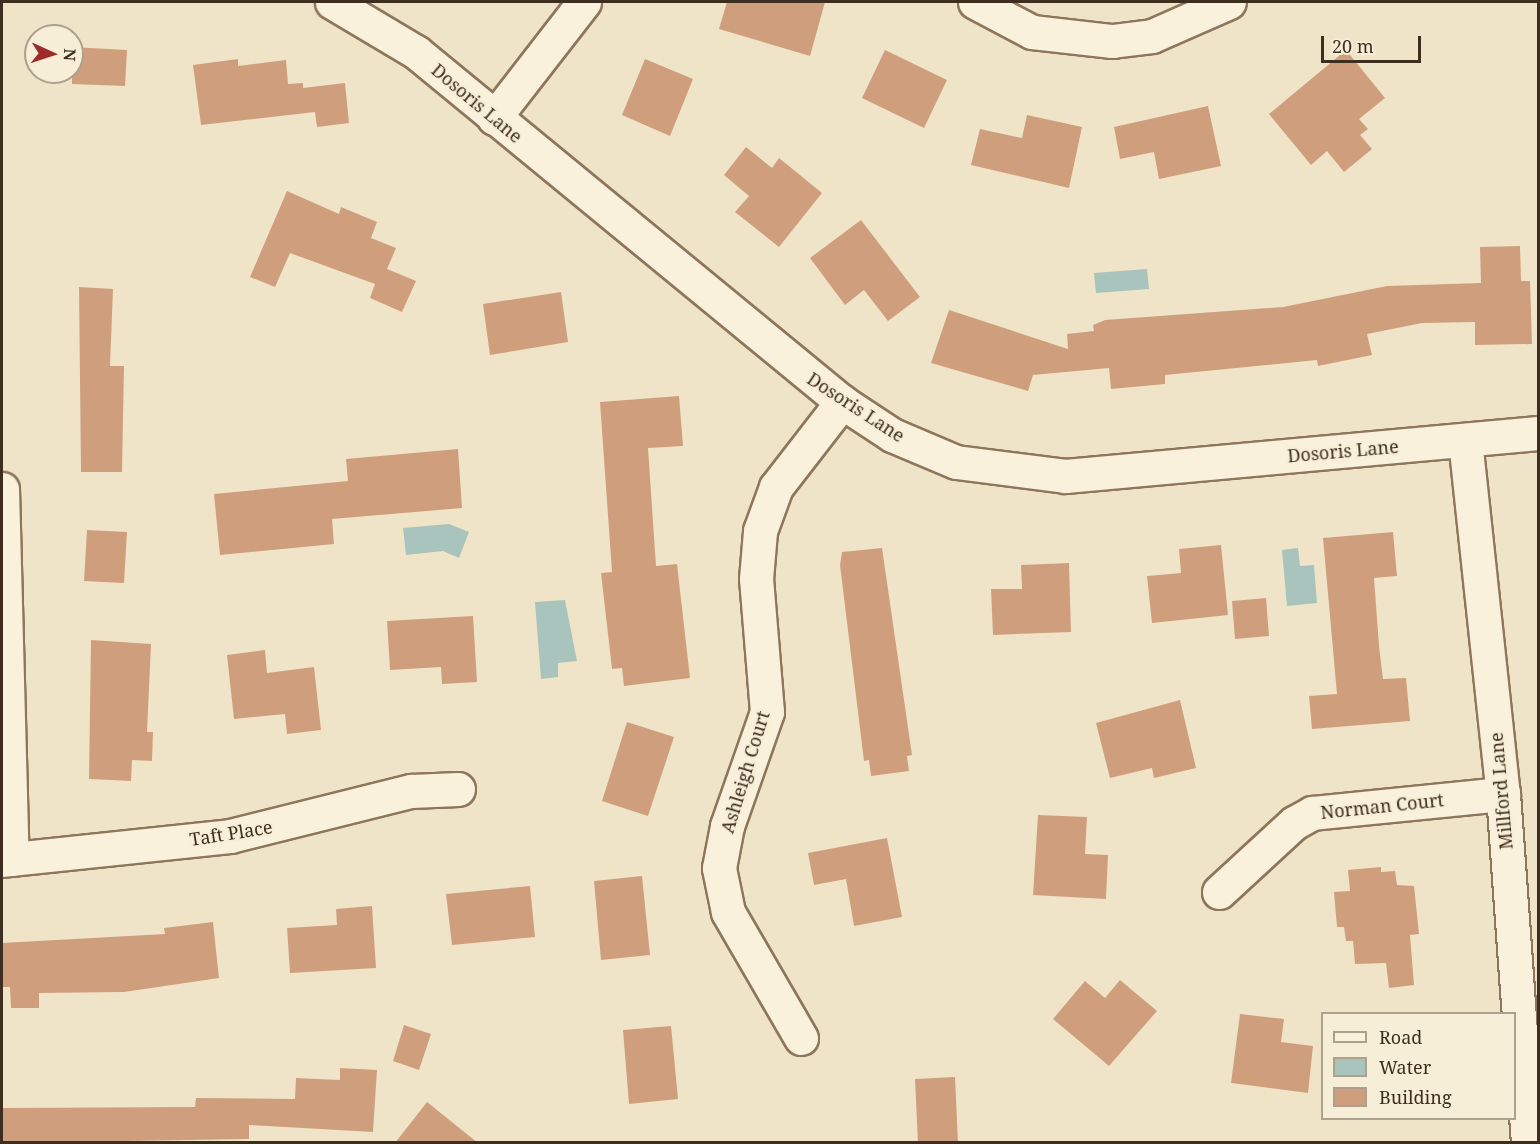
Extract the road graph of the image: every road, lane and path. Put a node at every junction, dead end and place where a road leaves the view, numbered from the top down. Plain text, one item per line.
1 (332, 2) edge
2 (584, 2) edge
3 (975, 2) edge
4 (1229, 2) edge
5 (494, 118) junction
6 (842, 402) junction
7 (1539, 433) edge
8 (1465, 440) junction
9 (2, 489) edge
10 (458, 789) dead end
11 (1503, 794) junction
12 (7, 859) edge
13 (1219, 892) dead end
14 (801, 1038) dead end
15 (1528, 1143) edge

1 - 5 street, Dosoris Lane
2 - 5 street
3 - 4 street
5 - 6 street, Dosoris Lane
6 - 8 street, Dosoris Lane
6 - 14 street, Ashleigh Court
7 - 8 street, Dosoris Lane
8 - 11 street, Millford Lane
9 - 12 street
10 - 12 street, Taft Place
11 - 13 street, Norman Court
11 - 15 street, Millford Lane

